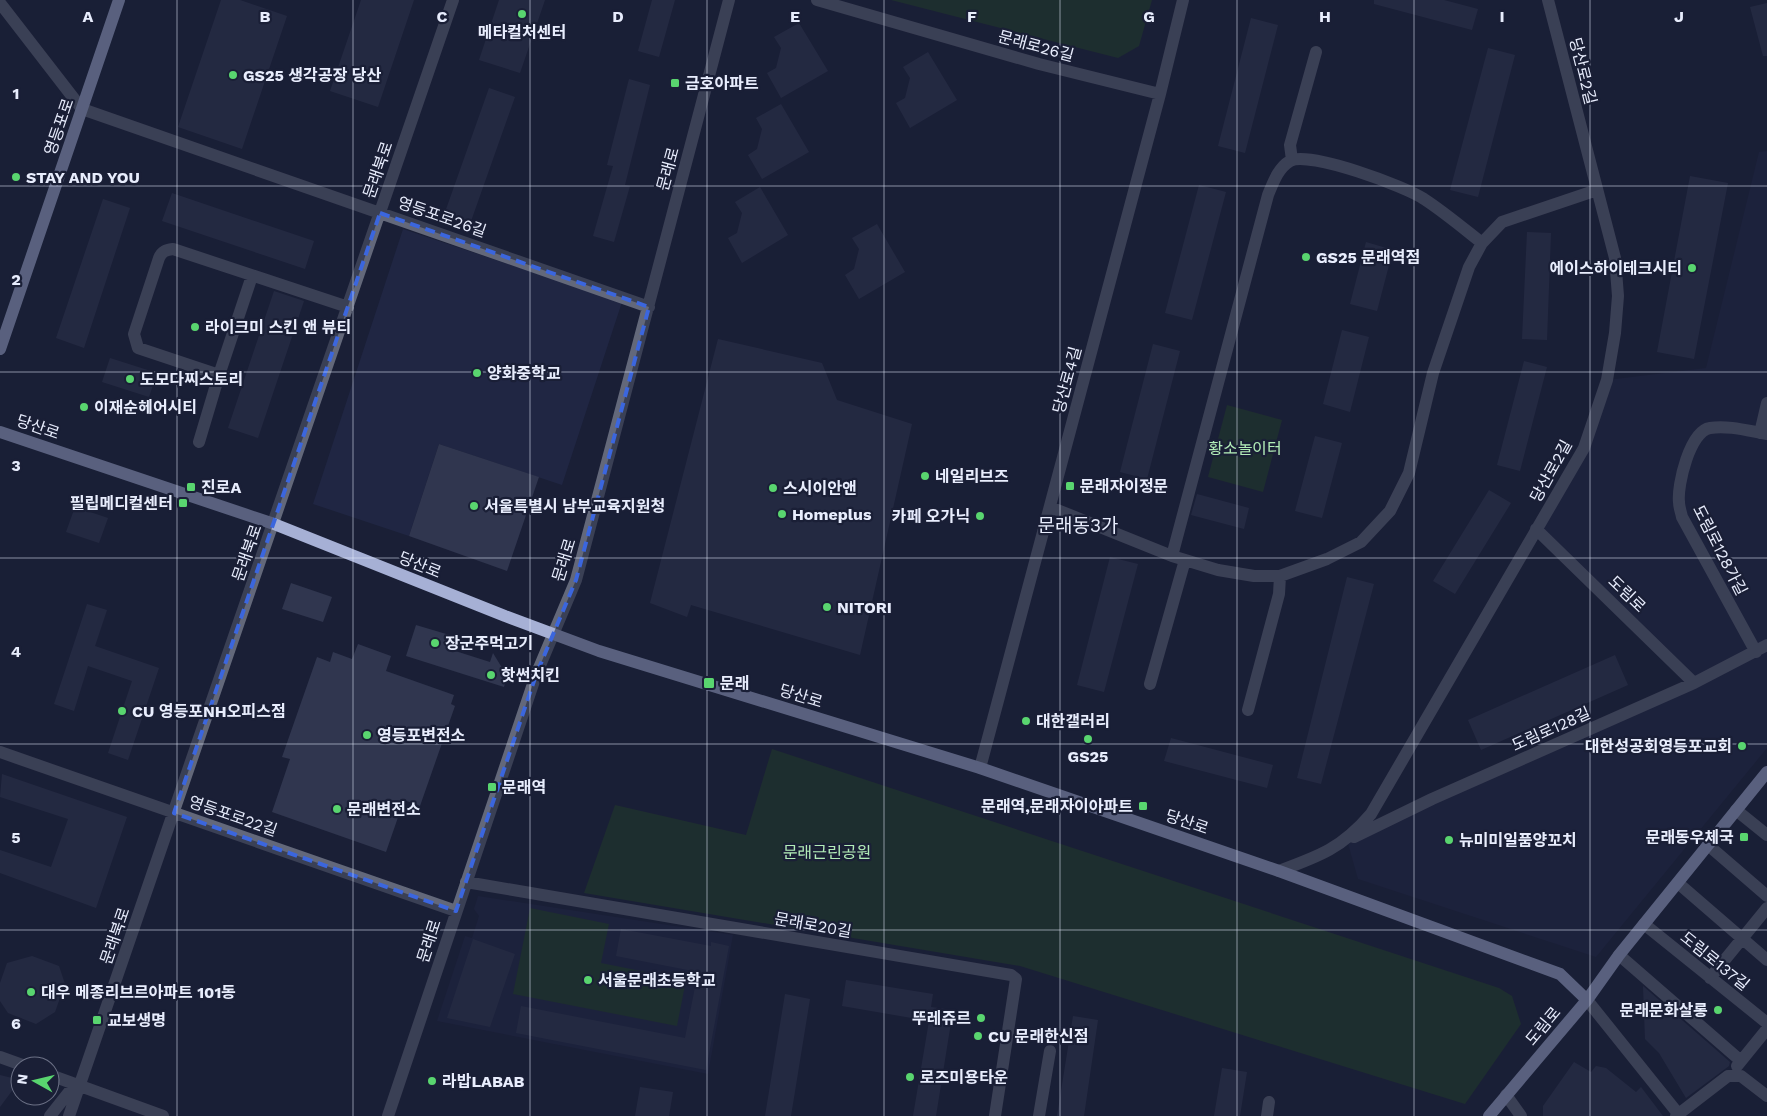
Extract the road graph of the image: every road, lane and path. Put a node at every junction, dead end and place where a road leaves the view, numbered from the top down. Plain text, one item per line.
1 (119, 0) edge
2 (453, 0) edge
3 (729, 0) edge
4 (817, 0) edge
5 (1183, 0) edge
6 (1548, 0) edge
7 (0, 3) edge
8 (1316, 52) dead end
9 (1160, 94) junction
10 (82, 109) junction
11 (1292, 160) junction
12 (1597, 190) junction
13 (380, 213) junction
14 (1482, 243) junction
15 (252, 276) junction
16 (348, 307) junction
17 (649, 307) junction
18 (0, 349) edge
19 (219, 375) junction
20 (1767, 403) edge
21 (0, 432) edge
22 (1764, 433) edge
23 (199, 442) dead end
24 (1050, 507) junction
25 (274, 524) junction
26 (1536, 529) junction
27 (1172, 556) junction
28 (1185, 560) junction
29 (1280, 576) junction
30 (553, 634) junction
31 (1761, 649) edge
32 (1694, 683) junction
33 (1150, 684) dead end
34 (1248, 710) dead end
35 (0, 752) edge
36 (980, 768) junction
37 (1767, 772) edge
38 (1736, 810) junction
39 (174, 813) junction
40 (1767, 835) edge
41 (1347, 840) junction
42 (1708, 845) junction
43 (1279, 871) junction
44 (466, 882) junction
45 (1678, 882) junction
46 (1767, 896) edge
47 (1767, 908) edge
48 (456, 911) junction
49 (1644, 924) junction
50 (1742, 938) junction
51 (1619, 955) junction
52 (1767, 960) edge
53 (1710, 978) junction
54 (1587, 1000) junction
55 (1767, 1023) edge
56 (1767, 1029) edge
57 (1050, 1051) dead end
58 (1741, 1061) junction
59 (1728, 1076) junction
60 (60, 1078) edge
61 (80, 1085) junction
62 (1506, 1095) junction
63 (1767, 1096) edge
64 (1270, 1102) dead end
65 (1678, 1115) edge
66 (50, 1116) edge
67 (69, 1116) edge
68 (163, 1116) edge
69 (388, 1116) edge
70 (994, 1116) edge
71 (1038, 1116) edge
72 (1267, 1116) edge
73 (1489, 1116) edge
74 (1521, 1116) edge

1 - 10 main road, 영등포로
2 - 13 street, 문래북로
3 - 17 street, 문래로
4 - 9 street, 문래로26길
5 - 9 street, 당산로4길
6 - 12 street, 당산로2길
7 - 10 street
8 - 11 street
9 - 24 street, 당산로4길
10 - 13 street, 영등포로26길
10 - 18 main road, 영등포로
11 - 14 street
11 - 27 street
12 - 14 street
12 - 26 street, 당산로2길
13 - 16 street, 문래북로
13 - 17 street, 영등포로26길
14 - 29 street
15 - 16 street
15 - 19 street
15 - 19 street
16 - 25 street, 문래북로
17 - 30 street, 문래로
19 - 23 street
20 - 22 street, 도림로128가길
21 - 25 main road, 당산로
22 - 31 street, 도림로128가길
24 - 27 street
24 - 36 street, 당산로4길
25 - 30 main road, 당산로
25 - 39 street, 문래북로
26 - 32 street, 도림로
26 - 41 street, 당산로2길
27 - 28 street
28 - 29 street
28 - 33 street
29 - 34 street
30 - 36 main road, 당산로
30 - 44 street, 문래로
31 - 32 street, 도림로128길
32 - 41 street, 도림로128길
35 - 39 street, 영등포로22길
36 - 43 main road, 당산로
37 - 38 main road, 도림로
38 - 40 street
38 - 42 main road, 도림로
39 - 48 street, 영등포로22길
39 - 61 street, 문래북로
41 - 43 street, 당산로2길
42 - 45 main road, 도림로
42 - 46 street
43 - 54 main road, 당산로
44 - 48 street, 문래로
44 - 70 street, 문래로20길
45 - 49 main road, 도림로
45 - 50 street
47 - 50 street
48 - 69 street, 문래로
49 - 51 main road, 도림로
49 - 53 street, 도림로137길
50 - 52 street
50 - 53 street
51 - 54 main road, 도림로
51 - 58 street
53 - 55 street, 도림로137길
54 - 62 main road, 도림로
54 - 65 street
56 - 58 street
57 - 71 street
58 - 59 street
59 - 63 street
59 - 65 street
60 - 61 street
61 - 66 street
61 - 67 street, 문래북로
61 - 68 street
62 - 73 main road, 도림로
62 - 74 street
64 - 72 street

